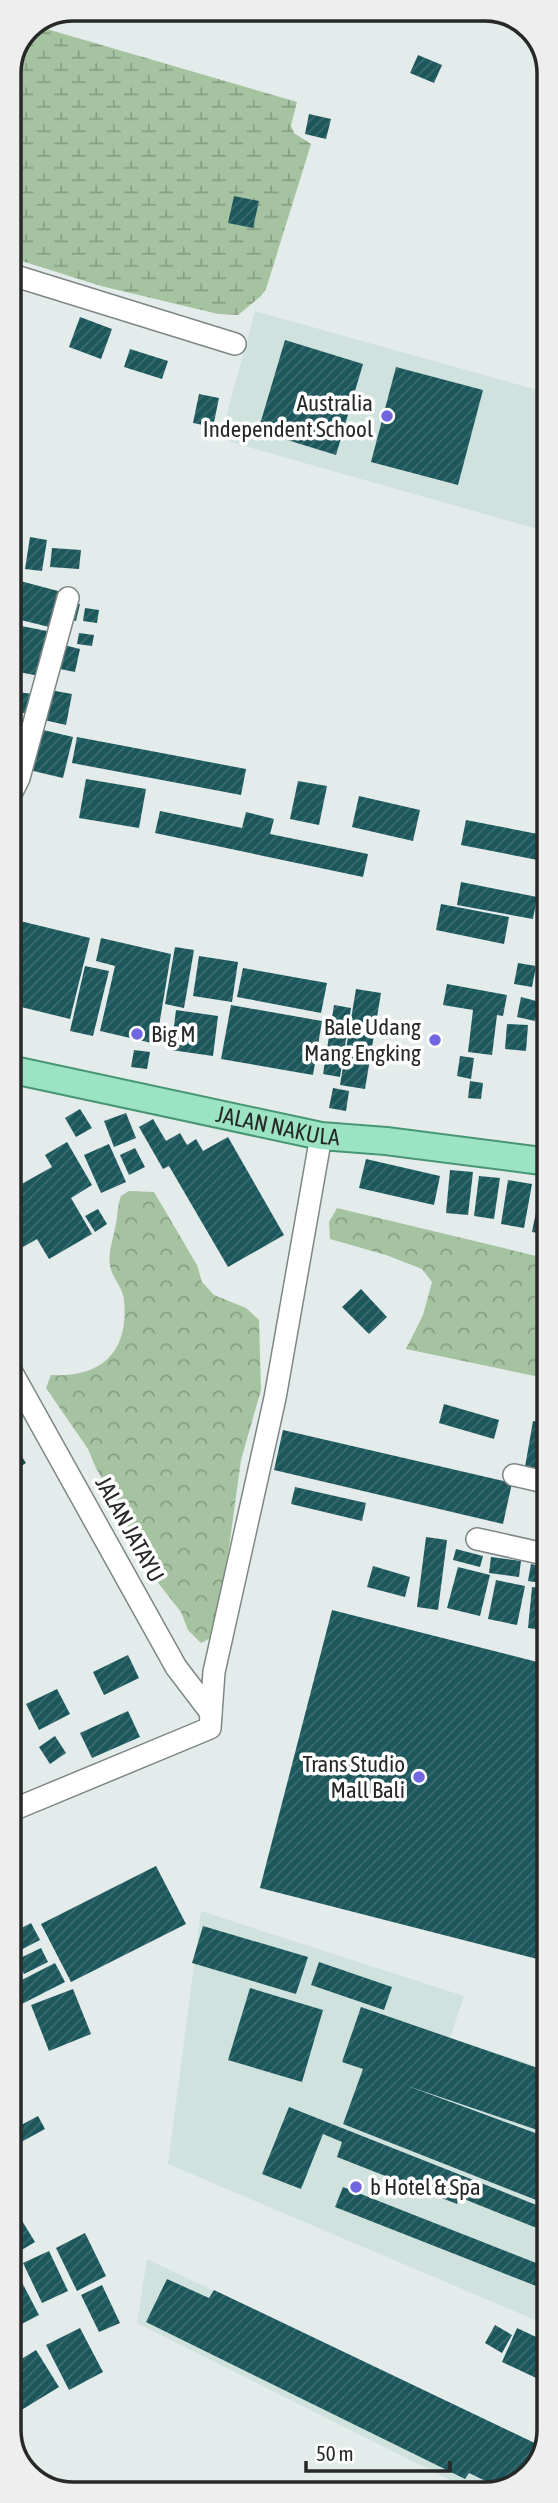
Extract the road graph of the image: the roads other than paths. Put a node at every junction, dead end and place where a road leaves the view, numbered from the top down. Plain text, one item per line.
1 (21, 281) edge
2 (235, 344) dead end
3 (68, 598) dead end
4 (21, 771) edge
5 (21, 1072) edge
6 (321, 1136) junction
7 (537, 1160) edge
8 (21, 1389) edge
9 (514, 1475) dead end
10 (537, 1480) edge
11 (477, 1539) dead end
12 (537, 1552) edge
13 (211, 1713) junction
14 (21, 1806) edge

1 - 2 street
3 - 4 street
5 - 6 main road, JALAN NAKULA
6 - 7 main road, JALAN NAKULA
6 - 13 street
8 - 13 street, JALAN JATAYU
9 - 10 street
11 - 12 street
13 - 14 street

